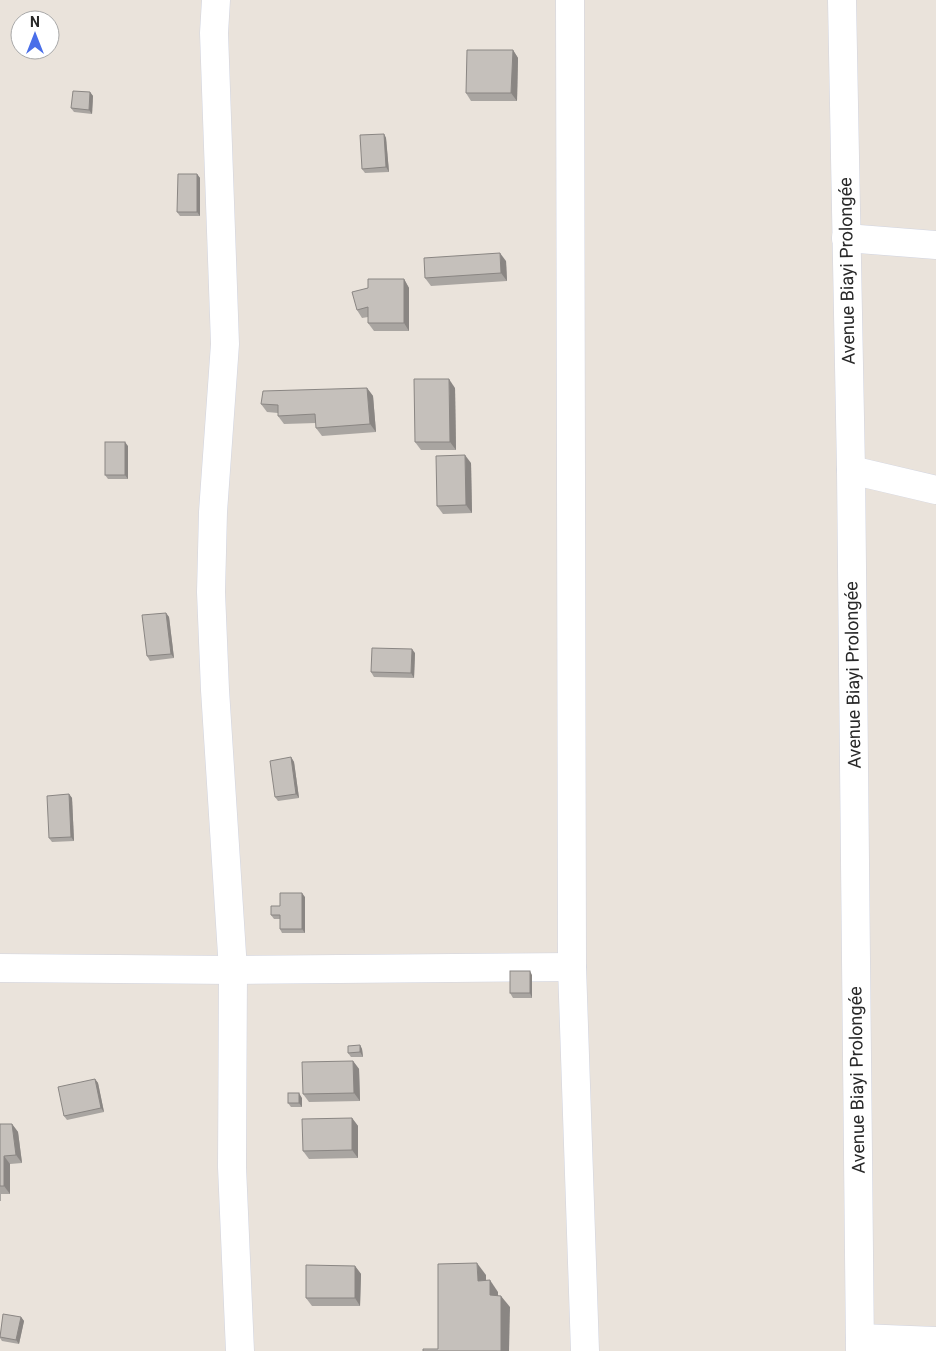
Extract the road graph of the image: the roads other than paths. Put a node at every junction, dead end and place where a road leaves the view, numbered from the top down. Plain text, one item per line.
1 (216, 0) edge
2 (570, 0) edge
3 (842, 0) edge
4 (846, 238) junction
5 (936, 245) edge
6 (850, 470) junction
7 (936, 490) edge
8 (572, 967) junction
9 (0, 968) edge
10 (233, 970) junction
11 (936, 1341) edge
12 (860, 1345) edge
13 (240, 1351) edge
14 (584, 1351) edge

1 - 10 street
2 - 8 street
3 - 4 street, Avenue Biayi Prolongée
4 - 5 street
4 - 6 street, Avenue Biayi Prolongée
6 - 7 street
6 - 12 street, Avenue Biayi Prolongée
8 - 10 street
8 - 14 street
9 - 10 street
10 - 13 street
11 - 12 street

